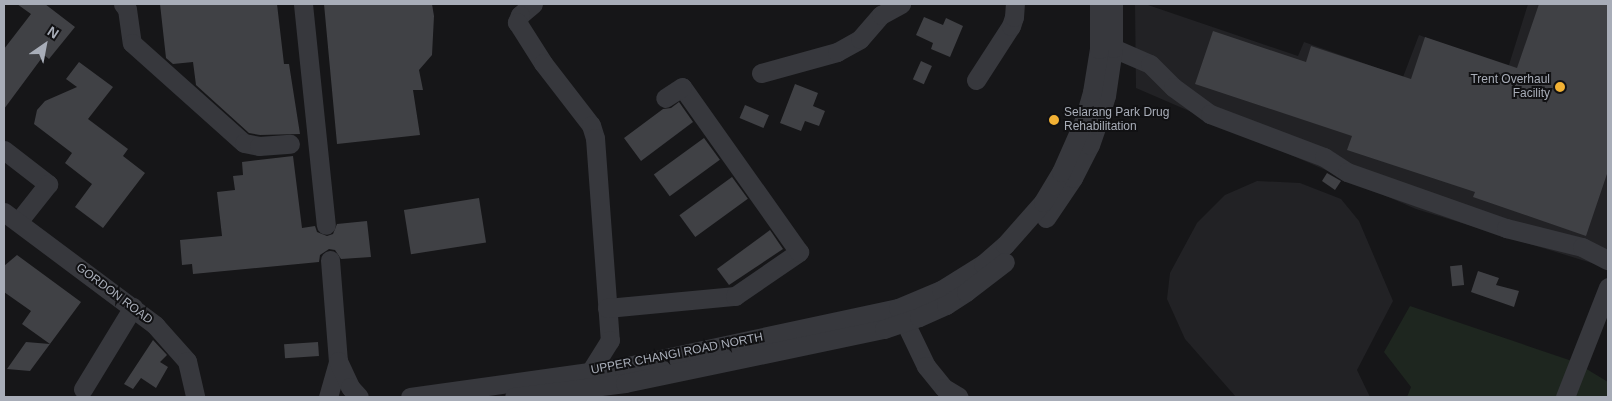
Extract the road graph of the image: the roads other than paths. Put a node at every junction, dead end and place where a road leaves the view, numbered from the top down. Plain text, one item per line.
1 (123, 4) edge
2 (303, 4) edge
3 (533, 4) edge
4 (901, 4) edge
5 (1015, 4) edge
6 (1099, 4) edge
7 (1113, 4) edge
8 (880, 9) edge
9 (1113, 48) junction
10 (761, 72) dead end
11 (976, 80) dead end
12 (665, 98) dead end
13 (290, 144) dead end
14 (4, 150) edge
15 (11, 217) edge
16 (326, 225) dead end
17 (330, 260) dead end
18 (1608, 260) edge
19 (1608, 287) edge
20 (133, 307) junction
21 (607, 308) junction
22 (902, 316) junction
23 (610, 340) junction
24 (338, 361) junction
25 (590, 372) junction
26 (628, 378) edge
27 (83, 389) dead end
28 (195, 397) edge
29 (328, 397) edge
30 (359, 397) edge
31 (410, 397) edge
32 (514, 397) edge
33 (959, 397) edge
34 (1565, 397) edge

1 - 13 street
2 - 16 street
3 - 21 street
4 - 8 street
5 - 11 street
6 - 22 street
7 - 9 street, UPPER CHANGI ROAD NORTH
8 - 10 street
9 - 18 street
9 - 22 street, UPPER CHANGI ROAD NORTH
12 - 21 street
14 - 15 street
15 - 20 street, GORDON ROAD
17 - 24 street
19 - 34 street
20 - 27 street
20 - 28 street, GORDON ROAD
21 - 23 street
22 - 26 street, UPPER CHANGI ROAD NORTH
22 - 33 street
23 - 25 street
23 - 26 street
24 - 29 street
24 - 30 street
25 - 26 street, UPPER CHANGI ROAD NORTH
25 - 31 street, UPPER CHANGI ROAD NORTH
26 - 32 street, UPPER CHANGI ROAD NORTH

